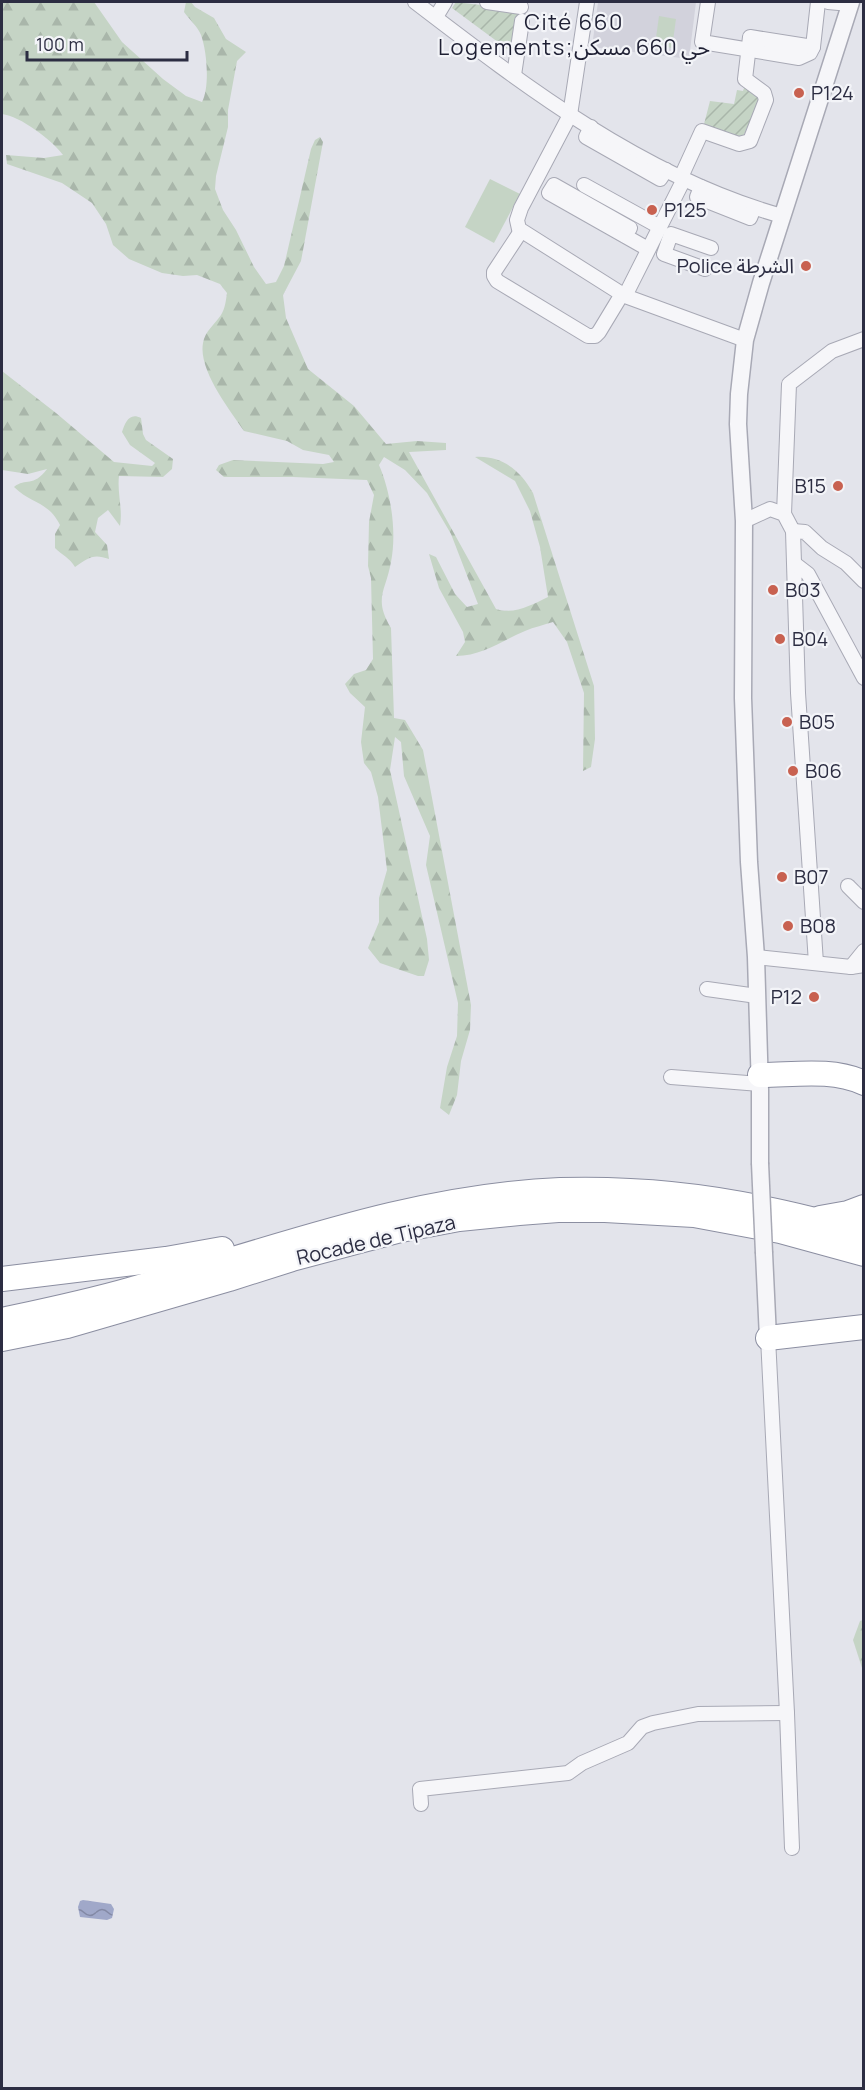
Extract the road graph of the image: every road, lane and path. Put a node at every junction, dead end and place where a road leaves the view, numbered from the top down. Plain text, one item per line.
1 (415, 2) edge
2 (445, 2) edge
3 (487, 2) edge
4 (587, 2) edge
5 (708, 2) edge
6 (818, 2) edge
7 (828, 2) edge
8 (850, 3) edge
9 (436, 17) junction
10 (748, 50) junction
11 (514, 75) junction
12 (570, 115) junction
13 (682, 178) junction
14 (584, 185) dead end
15 (518, 214) junction
16 (782, 216) junction
17 (521, 231) junction
18 (626, 236) junction
19 (654, 238) junction
20 (512, 245) junction
21 (668, 245) junction
22 (711, 248) dead end
23 (705, 269) dead end
24 (623, 295) junction
25 (864, 339) edge
26 (745, 340) junction
27 (784, 514) junction
28 (744, 521) junction
29 (793, 531) junction
30 (795, 564) junction
31 (864, 581) edge
32 (863, 676) edge
33 (848, 886) dead end
34 (864, 902) edge
35 (864, 951) edge
36 (756, 957) junction
37 (816, 963) junction
38 (857, 966) edge
39 (707, 989) dead end
40 (758, 996) junction
41 (864, 1069) edge
42 (760, 1074) junction
43 (671, 1077) dead end
44 (864, 1083) edge
45 (864, 1207) edge
46 (775, 1210) junction
47 (864, 1233) edge
48 (284, 1244) junction
49 (864, 1254) edge
50 (2, 1279) edge
51 (2, 1320) edge
52 (864, 1327) edge
53 (768, 1338) junction
54 (2, 1339) edge
55 (787, 1713) junction
56 (421, 1804) dead end
57 (792, 1848) dead end

1 - 9 street
2 - 9 street
3 - 11 street
4 - 12 street
5 - 10 street
6 - 10 street
7 - 8 street
8 - 16 street
9 - 11 street
10 - 13 street
11 - 12 street
12 - 13 street
12 - 15 street
13 - 16 street
13 - 19 street
14 - 19 street
15 - 17 street
15 - 20 street
16 - 26 street
17 - 20 street
17 - 24 street
18 - 18 street
18 - 19 street
19 - 21 street
19 - 24 street
20 - 24 street
21 - 22 street
21 - 23 street
24 - 26 street
25 - 27 street
26 - 28 street
27 - 28 street
27 - 29 street
28 - 36 street
29 - 30 street
29 - 31 street
30 - 32 street
30 - 37 street
33 - 34 street
35 - 38 street
36 - 37 street
36 - 40 street
37 - 38 street
39 - 40 street
40 - 42 street
41 - 42 highway
42 - 43 street
42 - 44 highway
42 - 53 street, bridge
45 - 46 highway
46 - 47 highway, Rocade de Tipaza
46 - 48 highway, Rocade de Tipaza
48 - 50 highway
48 - 51 highway, Rocade de Tipaza
49 - 54 highway, Rocade de Tipaza
52 - 53 highway
53 - 55 street
55 - 56 street
55 - 57 street

